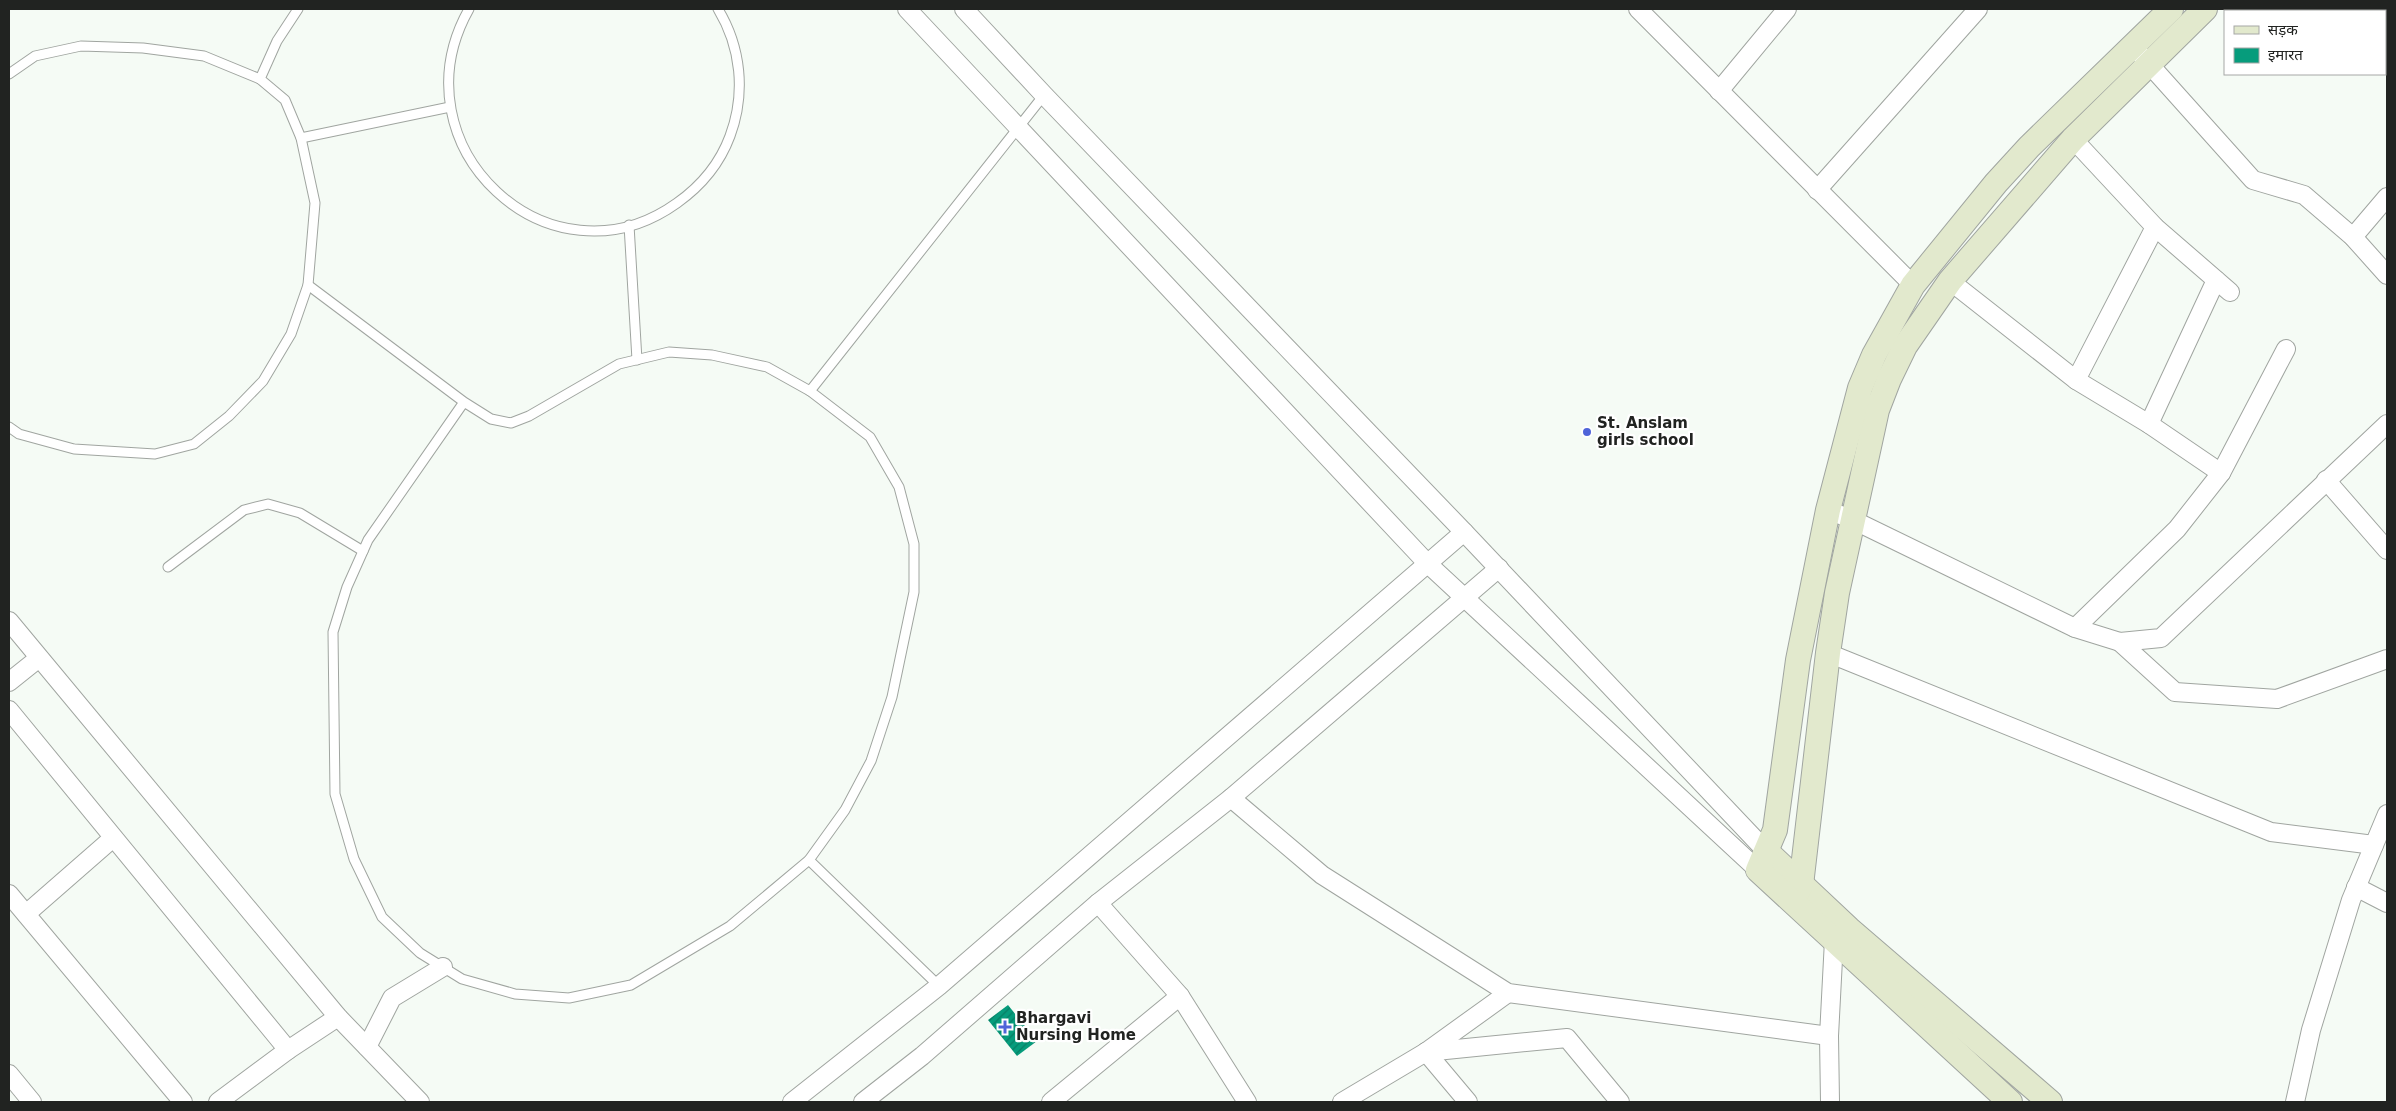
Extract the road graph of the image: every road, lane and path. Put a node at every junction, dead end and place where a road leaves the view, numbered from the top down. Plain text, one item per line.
1 (298, 9) edge
2 (469, 9) edge
3 (718, 9) edge
4 (906, 9) edge
5 (964, 9) edge
6 (1638, 9) edge
7 (1787, 9) edge
8 (1978, 9) edge
9 (2171, 9) edge
10 (2205, 9) edge
11 (2134, 46) junction
12 (2148, 66) junction
13 (9, 74) edge
14 (260, 79) junction
15 (1719, 91) junction
16 (1044, 95) junction
17 (450, 107) junction
18 (1018, 128) junction
19 (301, 138) junction
20 (2073, 139) junction
21 (1817, 190) junction
22 (2387, 197) edge
23 (629, 226) junction
24 (2155, 227) junction
25 (2353, 237) junction
26 (2387, 275) edge
27 (2216, 280) junction
28 (1950, 282) junction
29 (308, 285) junction
30 (1914, 285) junction
31 (2230, 292) dead end
32 (2286, 349) dead end
33 (637, 360) junction
34 (2076, 380) junction
35 (810, 391) junction
36 (464, 402) junction
37 (2149, 424) junction
38 (2387, 424) edge
39 (9, 427) edge
40 (2221, 473) junction
41 (2326, 480) junction
42 (1828, 510) junction
43 (1853, 520) junction
44 (1464, 532) junction
45 (2387, 550) edge
46 (363, 551) junction
47 (1427, 563) junction
48 (168, 567) dead end
49 (1499, 568) junction
50 (1464, 596) junction
51 (9, 621) edge
52 (2075, 628) junction
53 (2120, 642) junction
54 (1828, 653) junction
55 (40, 658) junction
56 (2387, 659) edge
57 (9, 682) edge
58 (9, 710) edge
59 (1231, 798) junction
60 (2387, 814) edge
61 (113, 838) junction
62 (2374, 845) junction
63 (808, 860) junction
64 (1762, 861) junction
65 (2356, 887) junction
66 (1797, 893) junction
67 (9, 894) edge
68 (1098, 903) junction
69 (2387, 903) edge
70 (26, 914) junction
71 (1834, 940) junction
72 (443, 968) junction
73 (939, 986) junction
74 (1508, 993) junction
75 (1180, 996) junction
76 (338, 1016) junction
77 (1829, 1036) junction
78 (367, 1047) junction
79 (288, 1050) junction
80 (1426, 1052) junction
81 (9, 1074) edge
82 (32, 1102) edge
83 (183, 1102) edge
84 (218, 1102) edge
85 (420, 1102) edge
86 (792, 1102) edge
87 (863, 1102) edge
88 (1051, 1102) edge
89 (1247, 1102) edge
90 (1342, 1102) edge
91 (1468, 1102) edge
92 (1620, 1102) edge
93 (1830, 1102) edge
94 (2010, 1102) edge
95 (2050, 1102) edge
96 (2295, 1102) edge

1 - 14 lane
2 - 17 lane
3 - 23 lane
4 - 18 street
5 - 16 street
6 - 15 street
7 - 15 street
8 - 21 street
9 - 11 street
10 - 12 street
11 - 12 street
11 - 30 street
12 - 20 street
12 - 25 street
13 - 14 lane
14 - 19 lane
15 - 21 street
16 - 18 lane
16 - 44 street
17 - 19 lane
17 - 23 lane
18 - 35 lane
18 - 47 street
19 - 29 lane
20 - 24 street
20 - 28 street
21 - 30 street
22 - 25 street
23 - 33 lane
24 - 27 street
24 - 34 street
25 - 26 street
27 - 31 street
27 - 37 street
28 - 34 street
28 - 43 street
29 - 36 lane
29 - 39 lane
30 - 42 street
32 - 40 street
33 - 35 lane
33 - 36 lane
34 - 37 street
35 - 63 lane
36 - 46 lane
37 - 40 street
38 - 41 street
40 - 52 street
41 - 45 street
41 - 53 street
42 - 43 street
42 - 64 street
43 - 52 street
43 - 54 street
44 - 47 street
44 - 49 street
46 - 48 lane
46 - 72 lane
47 - 50 street
47 - 73 street
49 - 50 street
49 - 64 street
50 - 59 street
50 - 64 street
51 - 55 street
52 - 53 street
53 - 56 street
54 - 62 street
54 - 66 street
55 - 57 street
55 - 76 street
58 - 61 street
59 - 68 street
59 - 74 street
60 - 62 street
61 - 70 street
61 - 79 street
62 - 65 street
63 - 72 lane
63 - 73 lane
64 - 66 street
65 - 69 street
65 - 96 street
66 - 71 street
66 - 95 street
67 - 70 street
68 - 75 street
68 - 87 street
70 - 83 street
71 - 77 street
71 - 94 street
72 - 78 street
73 - 86 street
74 - 77 street
74 - 80 street
75 - 88 street
75 - 89 street
76 - 78 street
76 - 79 street
77 - 93 street
78 - 85 street
79 - 84 street
80 - 90 street
80 - 91 street
80 - 92 street
81 - 82 street

